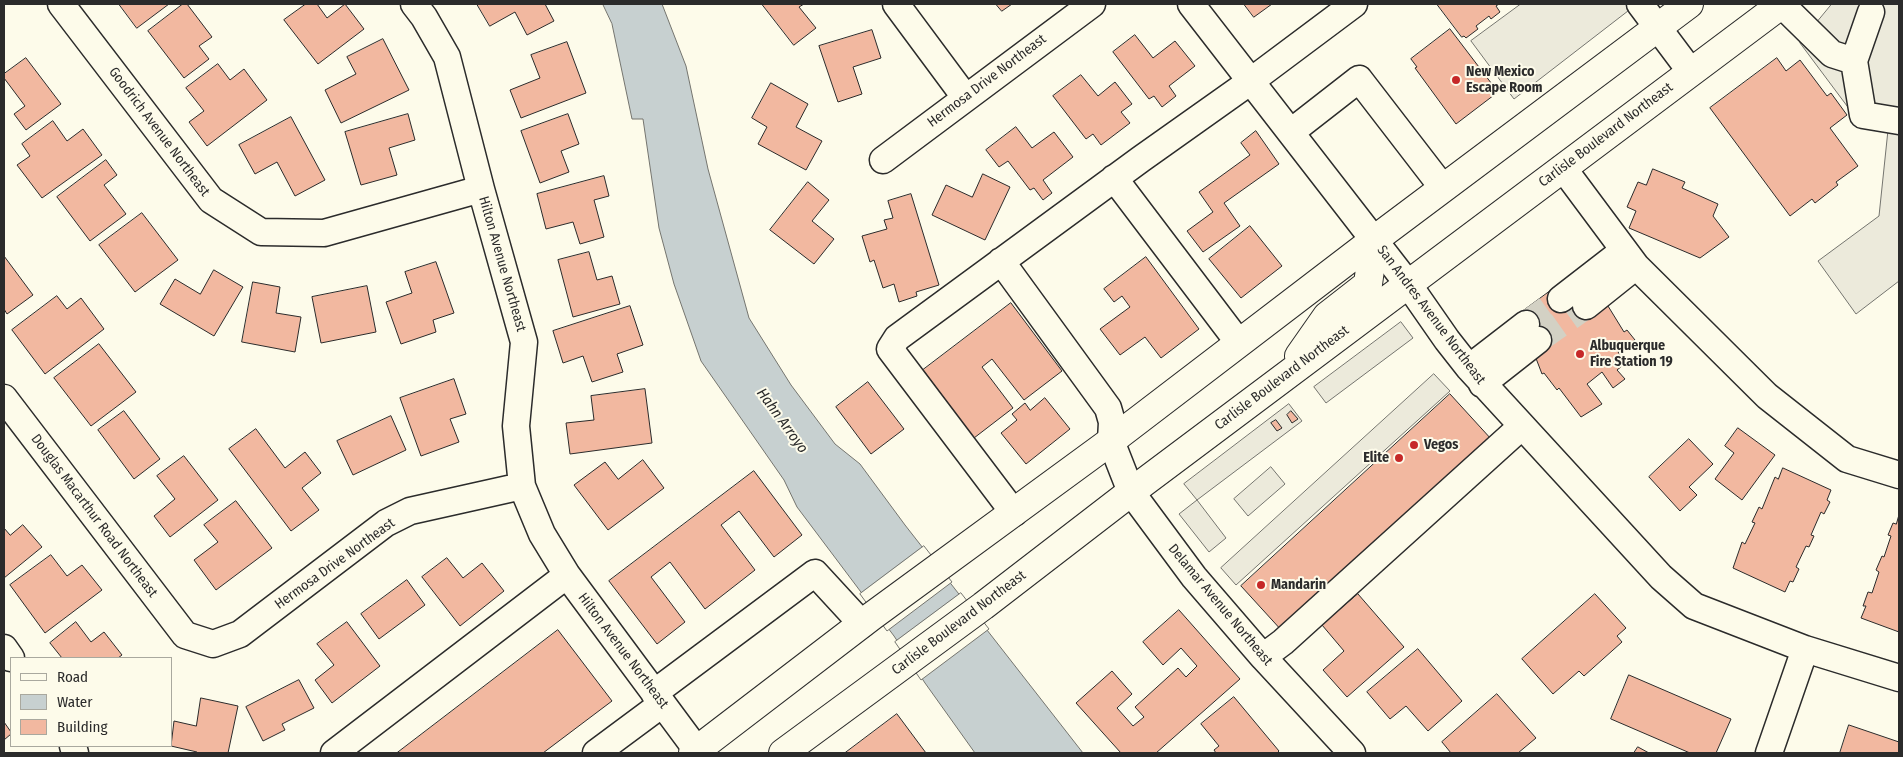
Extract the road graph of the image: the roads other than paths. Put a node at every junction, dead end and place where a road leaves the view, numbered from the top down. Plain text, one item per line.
1 (61, 4) edge
2 (414, 4) edge
3 (896, 4) edge
4 (1092, 4) edge
5 (1192, 4) edge
6 (1354, 4) edge
7 (1640, 4) edge
8 (1689, 4) edge
9 (1781, 4) edge
10 (1871, 12) dead end
11 (1658, 28) junction
12 (1854, 61) junction
13 (1691, 72) junction
14 (1251, 81) junction
15 (965, 97) junction
16 (1899, 121) edge
17 (1291, 132) junction
18 (883, 160) dead end
19 (1563, 168) junction
20 (1114, 178) junction
21 (1443, 188) junction
22 (481, 189) junction
23 (1374, 240) junction
24 (1629, 259) junction
25 (1001, 261) junction
26 (1408, 284) junction
27 (1561, 299) tunnel mouth
28 (1586, 306) tunnel mouth
29 (1532, 332) tunnel mouth
30 (1239, 343) junction
31 (1285, 376) junction
32 (1476, 376) junction
33 (4, 398) edge
34 (1522, 426) junction
35 (1111, 441) junction
36 (1899, 475) edge
37 (522, 486) junction
38 (1131, 492) junction
39 (1014, 513) junction
40 (567, 576) junction
41 (867, 620) junction
42 (185, 635) joint
43 (1805, 649) junction
44 (1263, 657) junction
45 (1899, 678) edge
46 (658, 698) junction
47 (696, 752) edge
48 (334, 753) edge
49 (596, 753) edge
50 (783, 753) edge
51 (1352, 753) edge
52 (1769, 753) edge

1 - 22 street, Goodrich Avenue Northeast
2 - 22 street, Hilton Avenue Northeast
3 - 15 street
4 - 15 street, Hermosa Drive Northeast
5 - 14 street, San Andres Avenue Northeast
6 - 14 street
7 - 11 street
8 - 11 main road
9 - 12 street
9 - 13 main road, Carlisle Boulevard Northeast
10 - 12 street
11 - 13 street
11 - 21 main road
12 - 16 street
13 - 19 main road, Carlisle Boulevard Northeast
14 - 17 street, San Andres Avenue Northeast
14 - 20 street
15 - 18 street, Hermosa Drive Northeast
17 - 21 street
17 - 23 street, San Andres Avenue Northeast
19 - 24 street
19 - 26 main road, Carlisle Boulevard Northeast
20 - 25 street
20 - 30 street
21 - 23 main road
22 - 37 street, Hilton Avenue Northeast
23 - 26 street, San Andres Avenue Northeast
23 - 30 main road
23 - 31 main road
24 - 27 street
24 - 28 street
24 - 36 street
25 - 35 street, Delamar Avenue Northeast
25 - 39 street
26 - 31 main road, Carlisle Boulevard Northeast
26 - 32 street, San Andres Avenue Northeast
29 - 32 street
30 - 35 main road
31 - 38 main road, Carlisle Boulevard Northeast
32 - 34 street, San Andres Avenue Northeast
33 - 42 street, Douglas Macarthur Road Northeast
34 - 43 street, San Andres Avenue Northeast
34 - 44 street
35 - 38 street, Delamar Avenue Northeast
35 - 39 main road
37 - 40 street, Hilton Avenue Northeast
37 - 42 street, Hermosa Drive Northeast
38 - 44 street, Delamar Avenue Northeast
38 - 50 main road, Carlisle Boulevard Northeast
39 - 41 main road
40 - 46 street, Hilton Avenue Northeast
40 - 48 street
41 - 46 street
41 - 47 main road
43 - 45 street, San Andres Avenue Northeast
43 - 52 street
44 - 51 street, Delamar Avenue Northeast
46 - 47 street, Hilton Avenue Northeast
46 - 49 street

